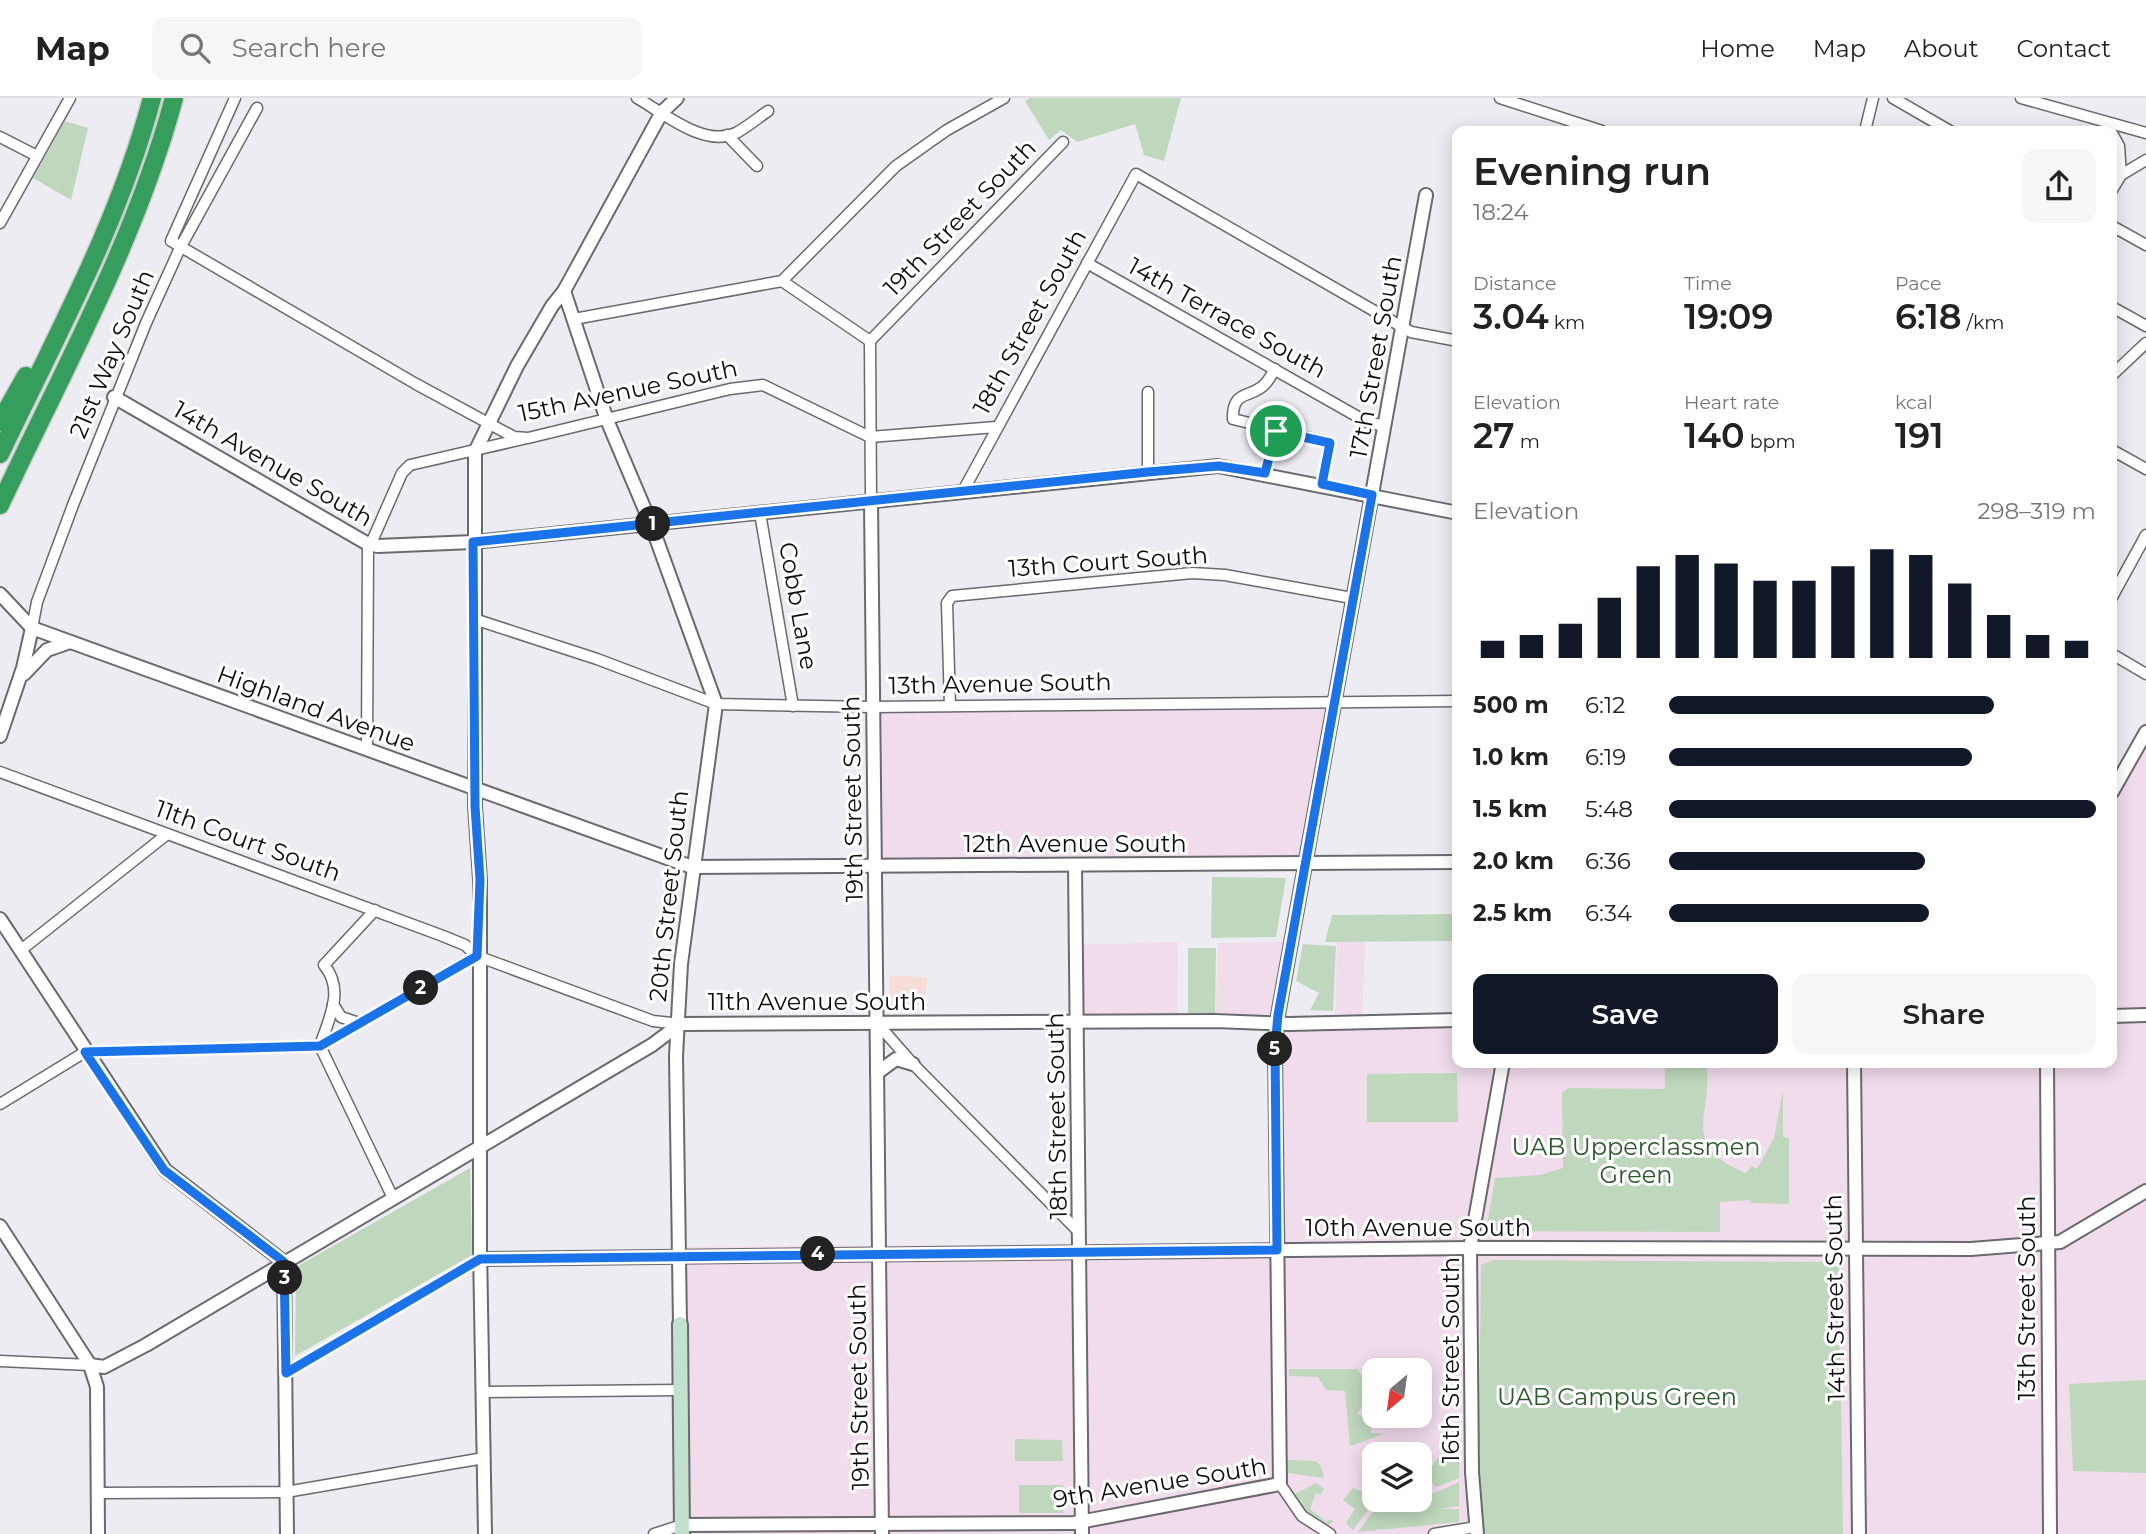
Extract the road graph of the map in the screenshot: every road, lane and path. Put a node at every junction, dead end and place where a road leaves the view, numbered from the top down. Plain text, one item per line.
1 (70, 98) edge
2 (152, 98) edge
3 (174, 98) edge
4 (235, 98) edge
5 (637, 98) edge
6 (677, 98) edge
7 (1004, 98) edge
8 (1500, 98) edge
9 (1873, 98) edge
10 (1892, 98) edge
11 (2021, 98) edge
12 (257, 108) dead end
13 (768, 111) dead end
14 (662, 112) junction
15 (1587, 126) edge
16 (1866, 126) edge
17 (1941, 126) edge
18 (2101, 126) edge
19 (2117, 130) edge
20 (2146, 133) edge
21 (727, 135) junction
22 (0, 137) edge
23 (1063, 142) dead end
24 (2117, 142) edge
25 (37, 156) junction
26 (2146, 160) edge
27 (757, 166) dead end
28 (2121, 175) junction
29 (2117, 182) edge
30 (1426, 195) dead end
31 (0, 223) edge
32 (2117, 229) edge
33 (2146, 245) edge
34 (180, 248) junction
35 (1087, 263) junction
36 (782, 281) junction
37 (564, 291) junction
38 (72, 302) junction
39 (2117, 310) edge
40 (574, 319) junction
41 (2146, 326) edge
42 (1403, 328) junction
43 (1452, 340) edge
44 (870, 341) junction
45 (2146, 343) edge
46 (1275, 369) junction
47 (2117, 369) edge
48 (1148, 392) dead end
49 (114, 397) junction
50 (488, 420) junction
51 (607, 420) junction
52 (0, 422) edge
53 (1385, 426) junction
54 (996, 427) junction
55 (1276, 431) junction
56 (870, 437) junction
57 (528, 438) junction
58 (475, 452) junction
59 (2117, 453) edge
60 (0, 454) edge
61 (2146, 470) edge
62 (1148, 472) junction
63 (1265, 473) junction
64 (1322, 484) junction
65 (963, 491) junction
66 (1372, 495) junction
67 (871, 502) junction
68 (0, 505) edge
69 (1452, 512) edge
70 (760, 513) junction
71 (651, 524) junction
72 (2146, 535) edge
73 (473, 542) junction
74 (368, 544) junction
75 (2117, 588) edge
76 (0, 594) edge
77 (1352, 598) junction
78 (474, 619) junction
79 (32, 628) junction
80 (69, 642) junction
81 (2117, 657) edge
82 (2146, 674) edge
83 (19, 680) junction
84 (1452, 701) edge
85 (1334, 702) junction
86 (716, 704) junction
87 (793, 706) junction
88 (873, 706) junction
89 (950, 706) junction
90 (2146, 732) edge
91 (0, 736) edge
92 (367, 749) junction
93 (0, 772) edge
94 (2117, 783) edge
95 (475, 789) junction
96 (166, 835) junction
97 (1452, 862) edge
98 (1304, 863) junction
99 (1075, 866) junction
100 (692, 867) junction
101 (875, 867) junction
102 (375, 910) junction
103 (0, 919) edge
104 (21, 950) junction
105 (477, 956) junction
106 (333, 1004) junction
107 (2117, 1016) edge
108 (2146, 1016) edge
109 (1452, 1020) edge
110 (1077, 1021) junction
111 (359, 1023) junction
112 (877, 1023) junction
113 (680, 1024) junction
114 (1277, 1024) junction
115 (320, 1046) junction
116 (85, 1052) junction
117 (913, 1064) junction
118 (1502, 1068) edge
119 (1854, 1068) edge
120 (2047, 1068) edge
121 (877, 1073) junction
122 (0, 1104) edge
123 (480, 1148) junction
124 (2146, 1191) edge
125 (394, 1198) junction
126 (0, 1226) edge
127 (1079, 1232) junction
128 (2048, 1244) junction
129 (1470, 1248) junction
130 (1277, 1250) junction
131 (1856, 1250) junction
132 (1079, 1252) junction
133 (879, 1254) junction
134 (679, 1255) junction
135 (480, 1259) junction
136 (284, 1262) junction
137 (680, 1324) joint
138 (0, 1361) edge
139 (90, 1365) junction
140 (286, 1373) junction
141 (680, 1390) junction
142 (483, 1392) junction
143 (484, 1458) junction
144 (1280, 1484) junction
145 (286, 1492) junction
146 (99, 1493) junction
147 (1082, 1528) edge
148 (882, 1529) edge
149 (682, 1530) edge
150 (1477, 1531) edge
151 (98, 1534) edge
152 (287, 1534) edge
153 (485, 1534) edge
154 (654, 1534) edge
155 (1330, 1534) edge
156 (1434, 1534) edge
157 (1859, 1534) edge
158 (2050, 1534) edge

1 - 25 street
2 - 38 highway
3 - 68 highway
4 - 34 street
5 - 14 street
6 - 14 street
7 - 36 street
8 - 15 street
9 - 16 street
10 - 17 street
11 - 18 street
12 - 34 street, 21st Way South
13 - 21 street
14 - 21 street
14 - 37 street
19 - 20 street
21 - 27 street
22 - 25 street
23 - 44 street, 19th Street South
24 - 28 street
25 - 31 street
26 - 28 street
28 - 29 street
30 - 42 street, 17th Street South
32 - 33 street
34 - 49 street, 21st Way South
34 - 50 street, 15th Avenue South
35 - 42 street, 18th Street South
35 - 46 street, 14th Terrace South
35 - 54 street, 18th Street South
36 - 40 street
36 - 44 street
37 - 40 street, 20th Street South
37 - 50 street
38 - 52 highway
38 - 60 highway
39 - 41 street
40 - 51 street, 20th Street South
42 - 43 street
42 - 53 street, 17th Street South
44 - 56 street, 19th Street South
45 - 47 street
46 - 53 street, 14th Terrace South
46 - 55 street
48 - 62 street
49 - 74 street, 14th Avenue South
49 - 79 street, 21st Way South
50 - 57 street, 15th Avenue South
50 - 58 street
51 - 56 street, 15th Avenue South
51 - 57 street, 15th Avenue South
51 - 71 street, 20th Street South
53 - 66 street, 17th Street South
54 - 56 street
54 - 65 street, 18th Street South
55 - 63 street
55 - 64 street
56 - 67 street, 19th Street South
57 - 58 street
58 - 73 street
58 - 74 street
59 - 61 street
62 - 63 street, 14th Avenue South
62 - 65 street, 14th Avenue South
63 - 64 street, 14th Avenue South
64 - 66 street, 14th Avenue South
65 - 67 street, 14th Avenue South
66 - 69 street, 14th Avenue South
66 - 77 street, 17th Street South
67 - 70 street, 14th Avenue South
67 - 88 street, 19th Street South
70 - 71 street, 14th Avenue South
70 - 87 street, Cobb Lane
71 - 73 street, 14th Avenue South
71 - 86 street, 20th Street South
72 - 75 street
73 - 74 street, 14th Avenue South
73 - 78 street
74 - 92 street
76 - 79 street
77 - 85 street, 17th Street South
77 - 89 street, 13th Court South
78 - 86 street, 13th Avenue South
78 - 95 street
79 - 80 street, Highland Avenue
79 - 83 street
80 - 83 street
80 - 92 street, Highland Avenue
81 - 82 street
83 - 91 street
84 - 85 street, 13th Avenue South
85 - 89 street, 13th Avenue South
85 - 98 street, 17th Street South
86 - 87 street, 13th Avenue South
86 - 100 street, 20th Street South
87 - 88 street, 13th Avenue South
88 - 89 street, 13th Avenue South
88 - 101 street, 19th Street South
90 - 94 street
92 - 95 street, Highland Avenue
93 - 96 street, 11th Court South
95 - 100 street, Highland Avenue
95 - 105 street
96 - 102 street, 11th Court South
96 - 104 street
97 - 98 street, 12th Avenue South
98 - 99 street, 12th Avenue South
98 - 114 street, 17th Street South
99 - 101 street, 12th Avenue South
99 - 110 street, 18th Street South
100 - 101 street, 12th Avenue South
100 - 113 street, 20th Street South
101 - 112 street, 19th Street South
102 - 105 street, 11th Court South
102 - 106 street
103 - 104 street
104 - 116 street
105 - 111 street
105 - 113 street, 11th Avenue South
105 - 123 street
106 - 111 street
106 - 115 street
107 - 108 street
109 - 114 street, 11th Avenue South
110 - 112 street, 11th Avenue South
110 - 114 street, 11th Avenue South
110 - 127 street, 18th Street South
111 - 115 street
112 - 113 street, 11th Avenue South
112 - 117 street
112 - 121 street, 19th Street South
113 - 123 street
113 - 134 street, 20th Street South
114 - 130 street, 17th Street South
115 - 116 street
115 - 125 street
116 - 122 street
116 - 136 street
117 - 121 street
117 - 127 street
118 - 129 street, 16th Street South
119 - 131 street, 14th Street South
120 - 128 street, 13th Street South
121 - 133 street, 19th Street South
123 - 125 street
123 - 135 street
124 - 128 street, 10th Avenue South
125 - 136 street
126 - 139 street
127 - 132 street, 18th Street South
128 - 131 street, 10th Avenue South
128 - 158 street, 13th Street South
129 - 130 street, 10th Avenue South
129 - 131 street, 10th Avenue South
129 - 150 street, 16th Street South
130 - 132 street, 10th Avenue South
130 - 144 street, 17th Street South
131 - 157 street, 14th Street South
132 - 133 street, 10th Avenue South
132 - 147 street, 18th Street South
133 - 134 street, 10th Avenue South
133 - 148 street, 19th Street South
134 - 135 street, 10th Avenue South
134 - 137 street, 20th Street South
135 - 140 street, 10th Avenue South
135 - 142 street
136 - 139 street
136 - 140 street
137 - 141 main road, 20th Street South
138 - 139 street
139 - 146 street
140 - 145 street
141 - 142 street
141 - 149 main road, 20th Street South
142 - 143 street
143 - 145 street
143 - 153 street
144 - 147 street, 9th Avenue South
144 - 155 street, 9th Avenue South
145 - 146 street
145 - 152 street
146 - 151 street
147 - 148 street, 9th Avenue South
148 - 149 street, 9th Avenue South
149 - 154 street
150 - 156 street

